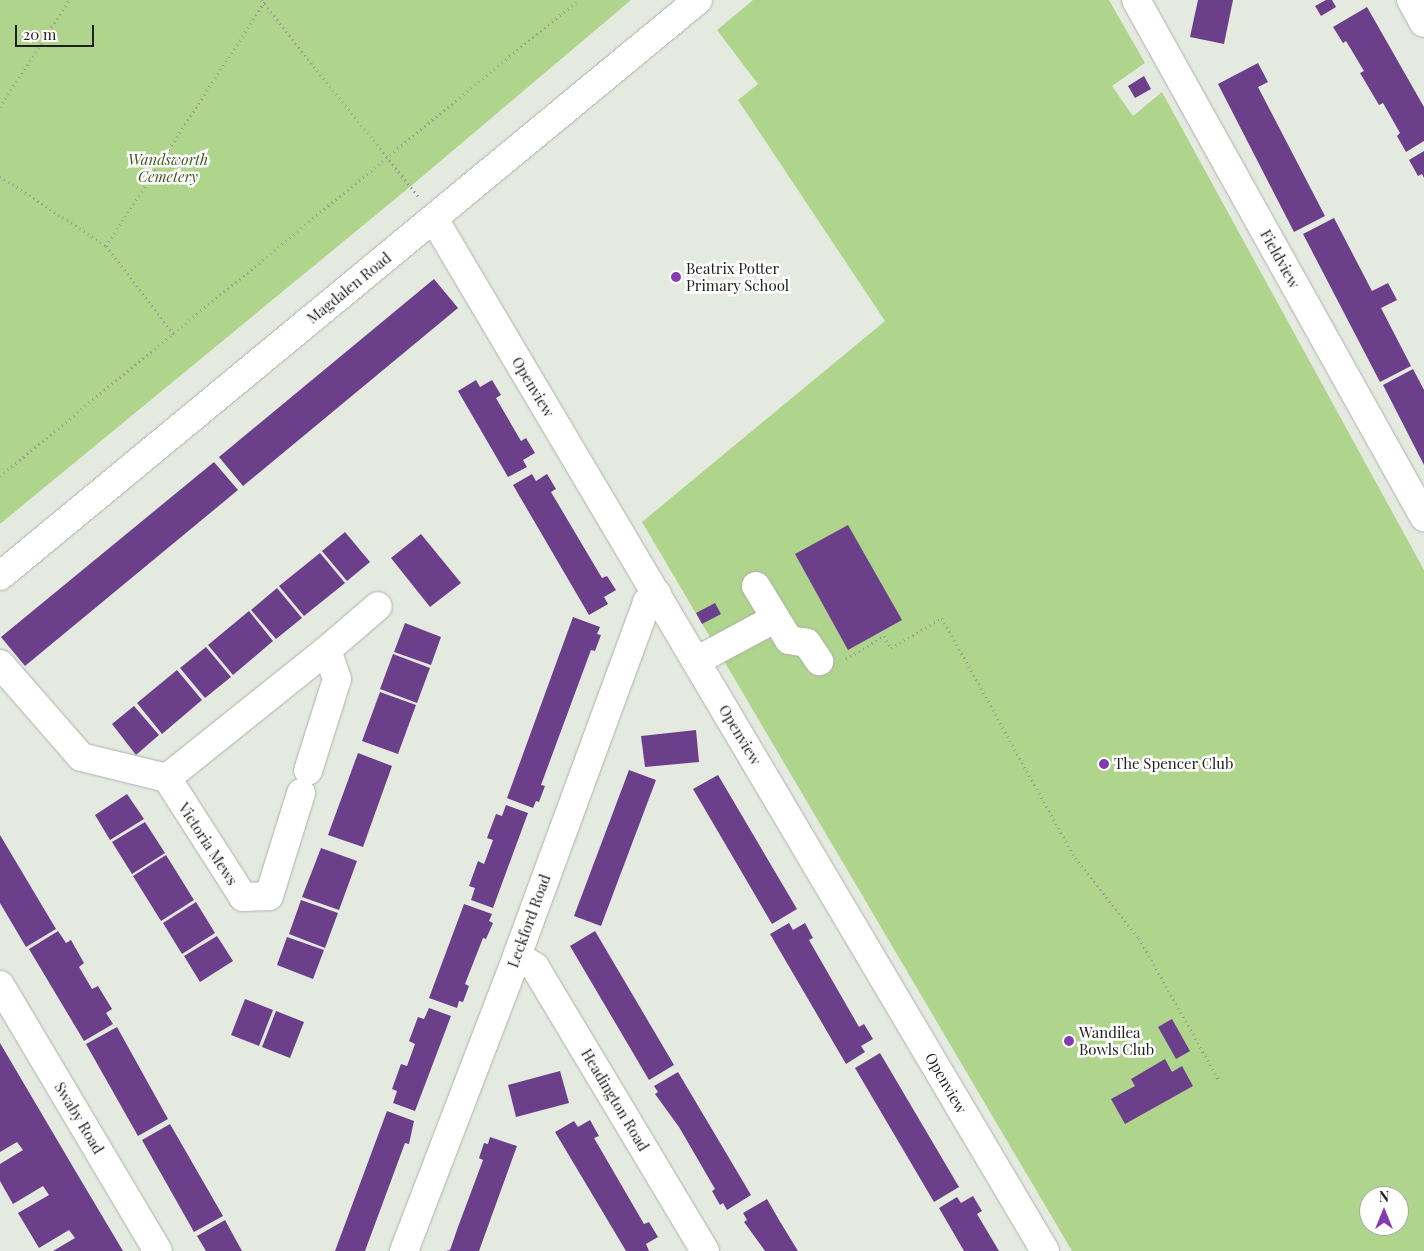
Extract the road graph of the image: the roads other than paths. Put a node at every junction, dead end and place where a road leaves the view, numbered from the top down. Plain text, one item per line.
1 (698, 0) edge
2 (1136, 0) edge
3 (1411, 0) edge
4 (1424, 23) edge
5 (434, 219) junction
6 (1424, 517) edge
7 (0, 576) edge
8 (756, 586) dead end
9 (657, 594) junction
10 (378, 606) dead end
11 (774, 619) junction
12 (327, 650) junction
13 (696, 661) junction
14 (819, 661) road end
15 (0, 664) edge
16 (166, 778) junction
17 (517, 956) junction
18 (0, 985) edge
19 (158, 1251) edge
20 (404, 1251) edge
21 (706, 1251) edge
22 (1045, 1251) edge

1 - 5 street, Magdalen Road
2 - 6 street, Fieldview
3 - 4 street
5 - 7 street, Magdalen Road
5 - 9 street, Openview
8 - 11 street
9 - 13 street, Openview
9 - 17 street, Leckford Road
10 - 12 street
11 - 13 street
11 - 14 street
12 - 16 street
12 - 16 street, Victoria Mews
13 - 22 street, Openview
15 - 16 street
17 - 20 street, Leckford Road
17 - 21 street, Headington Road
18 - 19 street, Swaby Road

